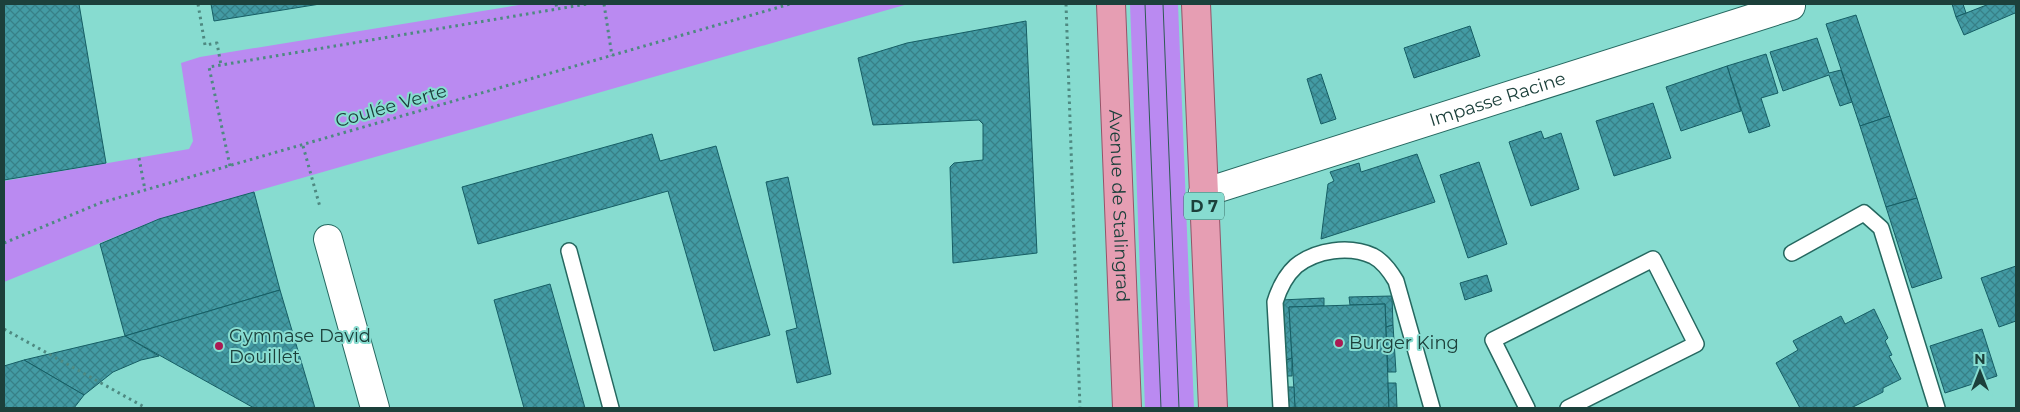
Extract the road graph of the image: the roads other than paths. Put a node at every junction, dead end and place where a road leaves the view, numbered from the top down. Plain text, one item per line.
1 (1111, 4) edge
2 (1196, 4) edge
3 (1791, 6) dead end
4 (1203, 193) junction
5 (328, 239) road end
6 (569, 251) dead end
7 (1792, 252) dead end
8 (375, 408) edge
9 (611, 408) edge
10 (1127, 408) edge
11 (1213, 408) edge
12 (1281, 408) edge
13 (1432, 408) edge
14 (1527, 408) edge
15 (1568, 408) edge
16 (1937, 408) edge

1 - 10 main road, Avenue de Stalingrad
2 - 4 main road, D 7
3 - 4 street, Impasse Racine
4 - 11 main road, D 7
5 - 8 street
6 - 9 lane
7 - 16 lane
12 - 13 lane
14 - 15 lane

